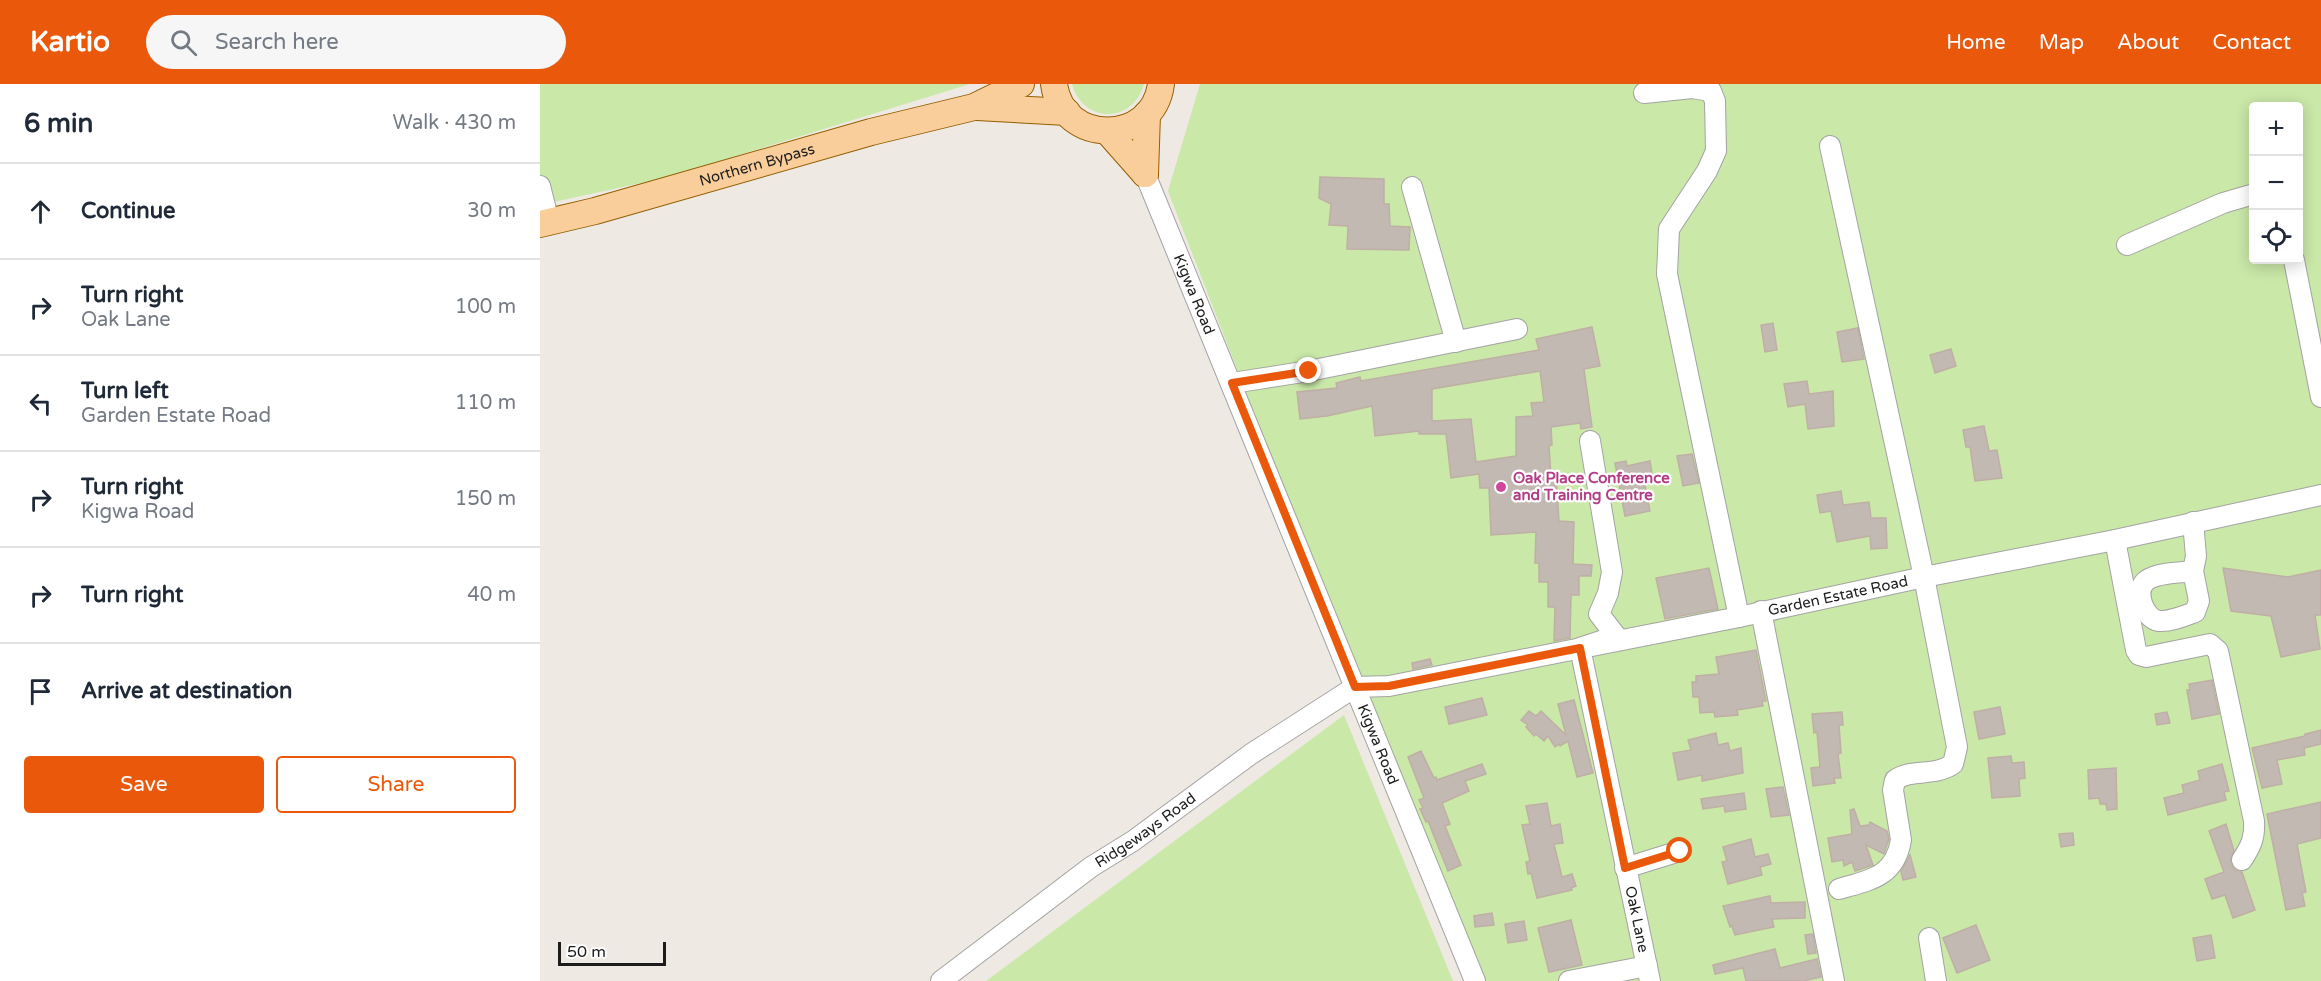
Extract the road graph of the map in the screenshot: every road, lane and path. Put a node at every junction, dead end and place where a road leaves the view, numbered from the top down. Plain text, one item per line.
1 (1021, 84) edge
2 (1054, 84) edge
3 (1161, 84) edge
4 (1644, 93) dead end
5 (974, 107) junction
6 (1066, 112) junction
7 (1147, 114) junction
8 (1107, 131) junction
9 (1830, 146) dead end
10 (1145, 174) junction
11 (540, 186) edge
12 (1412, 188) dead end
13 (2249, 195) edge
14 (545, 223) edge
15 (2127, 245) dead end
16 (2295, 264) edge
17 (1517, 329) dead end
18 (1456, 342) junction
19 (1232, 383) junction
20 (2321, 397) edge
21 (1590, 441) dead end
22 (2320, 501) edge
23 (2193, 522) junction
24 (2115, 540) junction
25 (2193, 571) dead end
26 (1924, 577) junction
27 (1761, 612) junction
28 (1739, 617) junction
29 (1580, 648) junction
30 (1355, 687) junction
31 (1680, 851) dead end
32 (2242, 860) dead end
33 (1625, 868) junction
34 (1839, 889) dead end
35 (1929, 938) dead end
36 (1648, 974) edge
37 (940, 981) edge
38 (1475, 981) edge
39 (1569, 981) edge
40 (1834, 981) edge
41 (1936, 981) edge

1 - 5 main road
2 - 6 main road
3 - 7 main road
4 - 28 street
5 - 6 main road
5 - 14 main road, Northern Bypass
6 - 8 main road
7 - 8 main road
7 - 10 main road
8 - 10 main road
9 - 26 street
10 - 19 street, Kigwa Road
11 - 14 street
12 - 18 street
13 - 15 street
16 - 20 street
17 - 18 street
18 - 19 street
19 - 30 street, Kigwa Road
21 - 29 street
22 - 23 street, Garden Estate Road
23 - 24 street, Garden Estate Road
23 - 25 street
24 - 26 street, Garden Estate Road
24 - 32 street
26 - 27 street, Garden Estate Road
26 - 34 street
27 - 28 street, Garden Estate Road
27 - 40 street
28 - 29 street, Garden Estate Road
29 - 30 street, Garden Estate Road
29 - 33 street, Oak Lane
30 - 37 street, Ridgeways Road
30 - 38 street, Kigwa Road
31 - 33 street
33 - 36 street, Oak Lane
35 - 41 street
36 - 39 street

